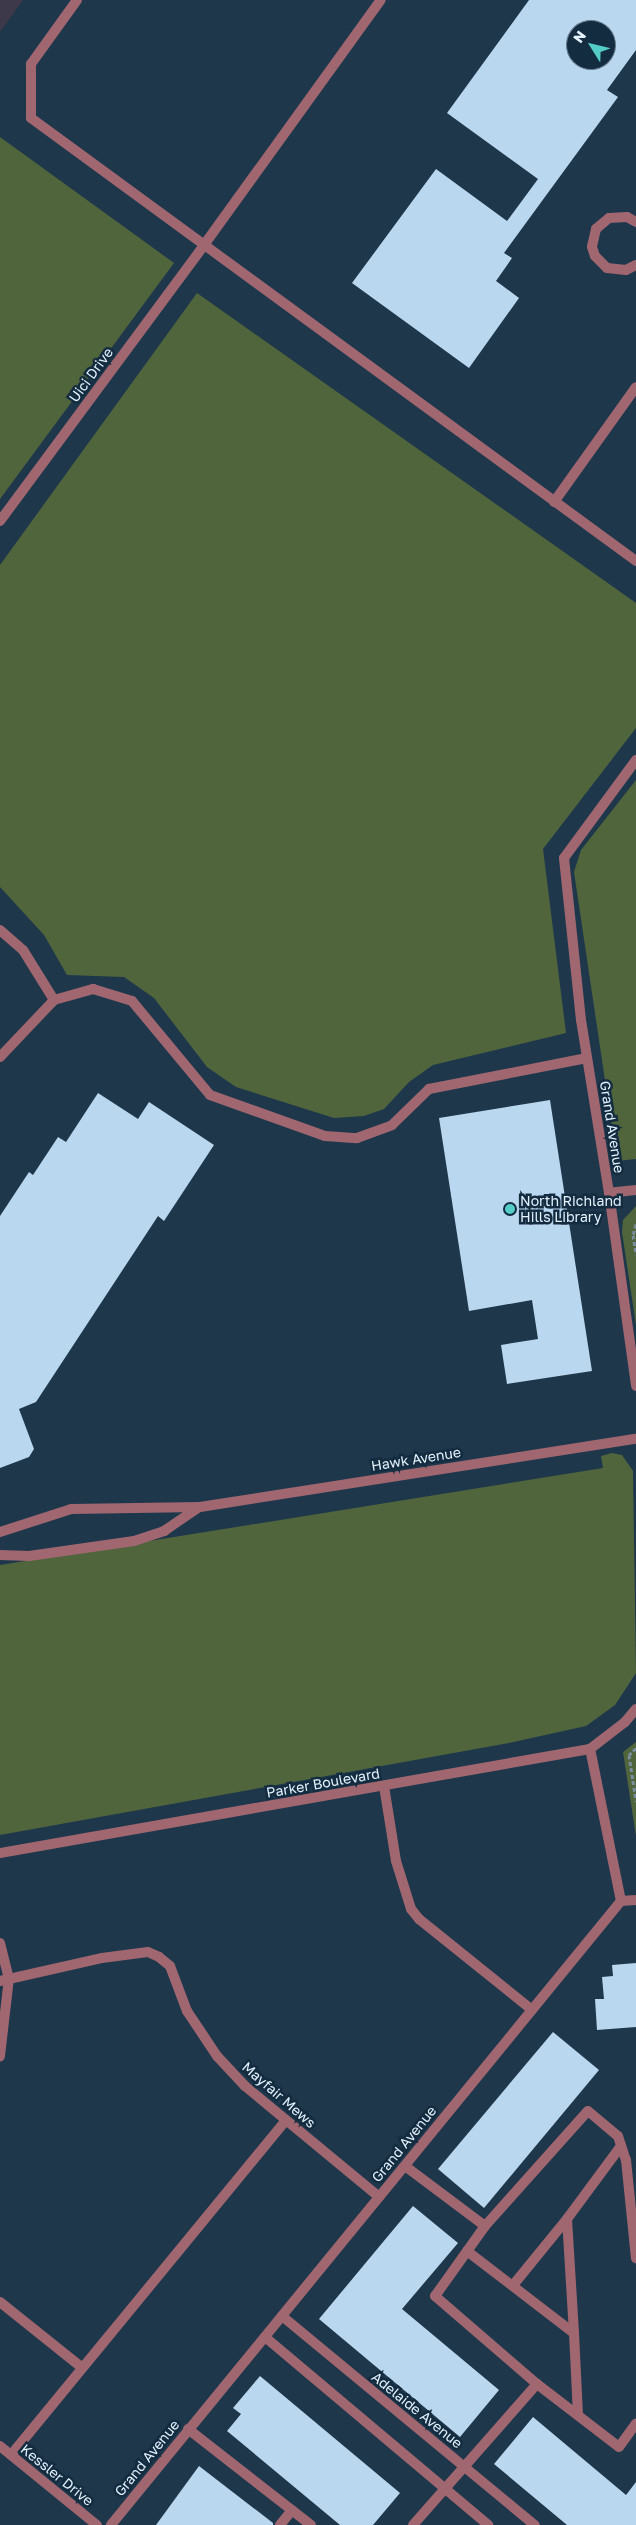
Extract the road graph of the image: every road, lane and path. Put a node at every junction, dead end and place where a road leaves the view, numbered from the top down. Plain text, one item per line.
1 (77, 0) edge
2 (381, 0) edge
3 (636, 222) edge
4 (204, 245) junction
5 (636, 265) edge
6 (636, 387) edge
7 (554, 502) junction
8 (0, 521) edge
9 (636, 561) edge
10 (636, 760) edge
11 (0, 930) edge
12 (54, 1000) junction
13 (0, 1057) edge
14 (587, 1058) junction
15 (636, 1190) edge
16 (609, 1193) junction
17 (636, 1224) edge
18 (636, 1255) edge
19 (636, 1386) edge
20 (636, 1439) edge
21 (200, 1507) junction
22 (0, 1532) edge
23 (0, 1556) edge
24 (636, 1709) edge
25 (636, 1748) edge
26 (590, 1749) junction
27 (384, 1786) junction
28 (636, 1801) edge
29 (0, 1854) edge
30 (636, 1900) edge
31 (621, 1901) junction
32 (0, 1943) edge
33 (4, 1980) edge
34 (532, 2010) junction
35 (0, 2056) edge
36 (286, 2120) junction
37 (621, 2146) junction
38 (405, 2166) junction
39 (379, 2197) junction
40 (567, 2219) junction
41 (485, 2226) junction
42 (467, 2251) junction
43 (636, 2258) edge
44 (514, 2284) junction
45 (0, 2302) edge
46 (282, 2316) junction
47 (574, 2333) junction
48 (264, 2337) junction
49 (81, 2367) junction
50 (537, 2384) junction
51 (578, 2415) junction
52 (636, 2424) edge
53 (188, 2429) junction
54 (0, 2446) edge
55 (12, 2455) junction
56 (463, 2465) junction
57 (444, 2488) junction
58 (292, 2510) junction
59 (97, 2525) edge
60 (111, 2525) edge
61 (280, 2525) edge
62 (311, 2525) edge
63 (413, 2525) edge
64 (488, 2525) edge
65 (535, 2525) edge

1 - 4 street
2 - 4 street, Uici Drive
3 - 5 street
4 - 7 street
4 - 8 street, Uici Drive
6 - 7 street
7 - 9 street
10 - 14 street, Grand Avenue
11 - 12 street
12 - 13 street
12 - 14 street
14 - 16 street, Grand Avenue
15 - 16 street
16 - 19 street, Grand Avenue
17 - 18 path
20 - 21 street, Hawk Avenue
21 - 22 street, Hawk Avenue
21 - 23 street, Hawk Avenue
24 - 26 street, Parker Boulevard
25 - 28 path
26 - 27 street, Parker Boulevard
26 - 31 street
27 - 29 street, Parker Boulevard
27 - 34 street
30 - 31 street
31 - 34 street, Grand Avenue
32 - 33 street
33 - 35 street
33 - 36 street, Mayfair Mews
34 - 38 street, Grand Avenue
36 - 39 street, Mayfair Mews
36 - 49 street
37 - 40 street
37 - 41 street
37 - 43 street
38 - 39 street, Grand Avenue
38 - 41 street
39 - 46 street, Grand Avenue
40 - 44 street
40 - 47 street
41 - 42 street
42 - 44 street
42 - 50 street
44 - 47 street
45 - 49 street
46 - 48 street, Grand Avenue
46 - 56 street, Adelaide Avenue
47 - 51 street
48 - 53 street, Grand Avenue
48 - 57 street
49 - 55 street
50 - 51 street
50 - 56 street
51 - 52 street
53 - 58 street
53 - 60 street, Grand Avenue
54 - 55 street, Kessler Drive
55 - 59 street, Kessler Drive
56 - 57 street
56 - 65 street, Adelaide Avenue
57 - 63 street
57 - 64 street
58 - 61 street
58 - 62 street

